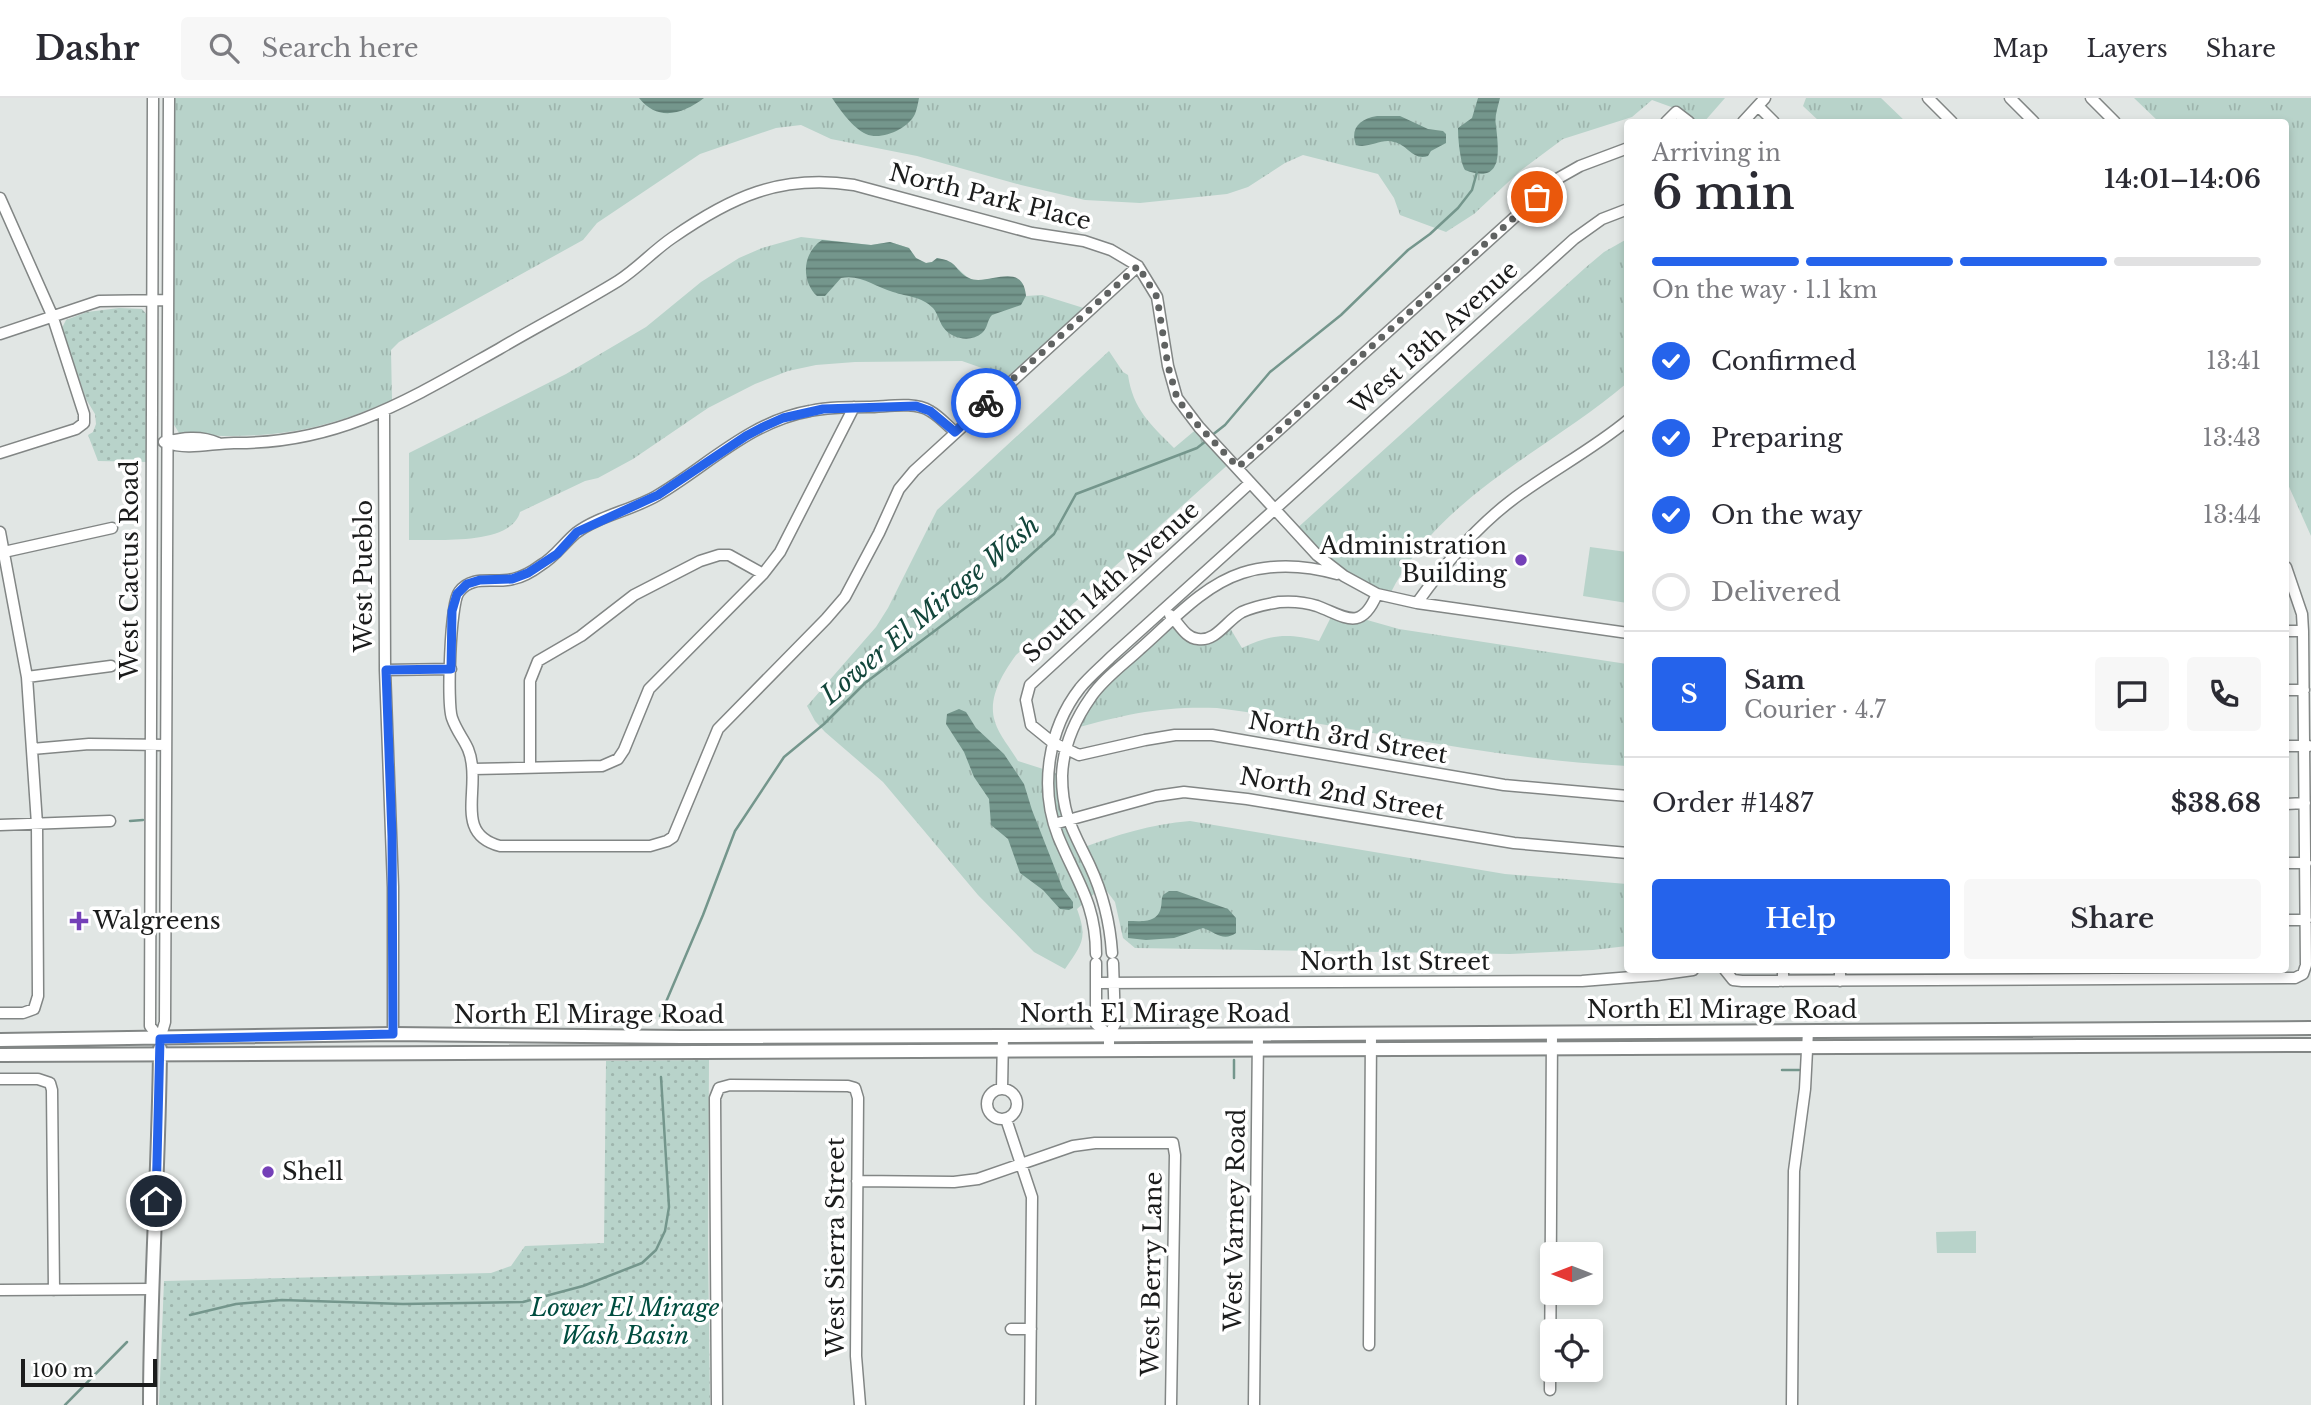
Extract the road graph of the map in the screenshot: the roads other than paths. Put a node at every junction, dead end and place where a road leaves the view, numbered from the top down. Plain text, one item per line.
1 (153, 98) edge
2 (169, 98) edge
3 (1928, 98) edge
4 (2010, 98) edge
5 (2091, 98) edge
6 (1761, 102) edge
7 (1670, 119) edge
8 (1685, 119) edge
9 (1746, 119) edge
10 (1772, 119) edge
11 (1949, 119) edge
12 (2031, 119) edge
13 (2112, 119) edge
14 (1624, 150) edge
15 (0, 198) edge
16 (1624, 210) edge
17 (1138, 266) junction
18 (152, 300) junction
19 (167, 300) junction
20 (52, 316) junction
21 (0, 334) edge
22 (855, 407) junction
23 (384, 412) junction
24 (1622, 430) edge
25 (955, 432) junction
26 (152, 442) junction
27 (166, 442) junction
28 (0, 453) edge
29 (1238, 467) junction
30 (1250, 483) junction
31 (1275, 511) junction
32 (112, 528) dead end
33 (0, 532) edge
34 (4, 552) junction
35 (763, 574) junction
36 (1344, 576) junction
37 (2289, 578) edge
38 (1377, 594) junction
39 (1418, 603) junction
40 (1164, 610) junction
41 (1174, 619) junction
42 (2289, 631) edge
43 (2303, 631) junction
44 (1624, 633) edge
45 (111, 666) dead end
46 (451, 669) junction
47 (386, 670) junction
48 (27, 677) junction
49 (2289, 690) edge
50 (2304, 690) junction
51 (1052, 742) junction
52 (150, 744) junction
53 (166, 745) junction
54 (2289, 746) edge
55 (2308, 746) edge
56 (1065, 748) junction
57 (32, 749) junction
58 (530, 768) junction
59 (473, 769) junction
60 (1624, 796) edge
61 (2305, 803) junction
62 (2289, 804) edge
63 (1068, 820) junction
64 (110, 821) dead end
65 (37, 824) junction
66 (1054, 824) junction
67 (0, 825) edge
68 (1624, 853) edge
69 (2289, 863) edge
70 (2306, 863) junction
71 (2289, 920) edge
72 (2306, 920) junction
73 (1671, 973) edge
74 (1728, 973) edge
75 (1955, 974) edge
76 (2012, 974) edge
77 (1783, 975) edge
78 (1840, 975) edge
79 (1899, 975) edge
80 (1096, 984) junction
81 (1115, 984) junction
82 (0, 1013) edge
83 (2311, 1028) edge
84 (1808, 1031) junction
85 (1552, 1032) junction
86 (393, 1034) junction
87 (1371, 1034) junction
88 (1109, 1035) junction
89 (1258, 1035) junction
90 (1003, 1036) junction
91 (160, 1039) junction
92 (0, 1040) edge
93 (2311, 1045) edge
94 (1807, 1046) junction
95 (1552, 1048) junction
96 (1371, 1049) junction
97 (1258, 1050) junction
98 (1003, 1051) junction
99 (1109, 1051) junction
100 (160, 1054) junction
101 (0, 1055) edge
102 (0, 1079) edge
103 (1002, 1089) junction
104 (1006, 1119) junction
105 (1022, 1163) junction
106 (858, 1181) junction
107 (152, 1289) junction
108 (0, 1290) edge
109 (54, 1290) junction
110 (1011, 1329) dead end
111 (1031, 1329) junction
112 (1369, 1346) dead end
113 (1550, 1390) dead end
114 (150, 1405) edge
115 (717, 1405) edge
116 (860, 1405) edge
117 (1030, 1405) edge
118 (1171, 1405) edge
119 (1254, 1405) edge
120 (1792, 1405) edge

1 - 18 street, West Cactus Road
2 - 19 street, West Cactus Road
3 - 11 street
4 - 12 street
5 - 13 street
6 - 9 street
6 - 10 street
7 - 8 street
14 - 29 street
15 - 20 street
16 - 31 street, West 13th Avenue
17 - 23 street, North Park Place
17 - 25 street
17 - 29 street, North Park Place
18 - 19 street
18 - 20 street
18 - 26 street, West Cactus Road
19 - 27 street, West Cactus Road
20 - 21 street
20 - 28 street
22 - 25 street
22 - 35 street
22 - 46 street
23 - 27 street, North Park Place
23 - 47 street, West Pueblo
24 - 39 street
25 - 59 street
26 - 27 street, North Park Place
26 - 52 street, West Cactus Road
27 - 53 street, West Cactus Road
29 - 30 street, North Park Place
30 - 31 street, North Park Place
30 - 51 street, South 14th Avenue
31 - 36 street, North Park Place
31 - 40 street, West 13th Avenue
32 - 34 street
33 - 34 street
34 - 48 street
35 - 58 street
35 - 58 street
36 - 38 street, North Park Place
36 - 41 street
37 - 43 street
38 - 39 street, North Park Place
38 - 41 street
39 - 44 street, North Park Place
40 - 41 street
40 - 51 street, West 13th Avenue
41 - 56 street
42 - 43 street
43 - 50 street
45 - 48 street
46 - 47 street
46 - 59 street
47 - 86 street, West Pueblo
48 - 57 street
49 - 50 street
50 - 55 street
51 - 56 street, South 14th Avenue
51 - 66 street
52 - 53 street
52 - 57 street
52 - 91 street, West Cactus Road
53 - 91 street, West Cactus Road
54 - 55 street
55 - 61 street
56 - 60 street, North 3rd Street
56 - 63 street
57 - 65 street
58 - 59 street
61 - 62 street
61 - 70 street
63 - 66 street, North 2nd Street
63 - 68 street, North 2nd Street
63 - 81 street
64 - 65 street
65 - 67 street
65 - 82 street
66 - 80 street
69 - 70 street
70 - 72 street
71 - 72 street
72 - 76 street
73 - 81 street, North 1st Street
74 - 77 street
75 - 76 street
75 - 79 street
77 - 78 street
78 - 79 street
80 - 81 street, North 1st Street
80 - 88 street
81 - 88 street
83 - 84 main road, North El Mirage Road
84 - 85 main road, North El Mirage Road
84 - 94 street
85 - 87 main road, North El Mirage Road
85 - 95 street
86 - 90 main road, North El Mirage Road
86 - 91 main road, North El Mirage Road
87 - 89 main road, North El Mirage Road
87 - 96 street
88 - 89 main road, North El Mirage Road
88 - 90 main road, North El Mirage Road
88 - 99 street
89 - 97 street, West Varney Road
90 - 98 street
91 - 92 main road, North El Mirage Road
91 - 100 main road, West Cactus Road
93 - 94 main road, North El Mirage Road
94 - 95 main road, North El Mirage Road
94 - 120 street
95 - 96 main road, North El Mirage Road
95 - 113 street
96 - 97 main road, North El Mirage Road
96 - 112 street
97 - 99 main road, North El Mirage Road
97 - 119 street, West Varney Road
98 - 99 main road, North El Mirage Road
98 - 100 main road, North El Mirage Road
98 - 103 street
100 - 101 main road, North El Mirage Road
100 - 107 main road, West Cactus Road
102 - 109 street
103 - 104 street
103 - 104 street
104 - 105 street
105 - 106 street
105 - 111 street
105 - 118 street, West Berry Lane
106 - 115 street, West Sierra Street
106 - 116 street, West Sierra Street
107 - 109 street
107 - 114 main road, West Cactus Road
108 - 109 street
110 - 111 street
111 - 117 street

